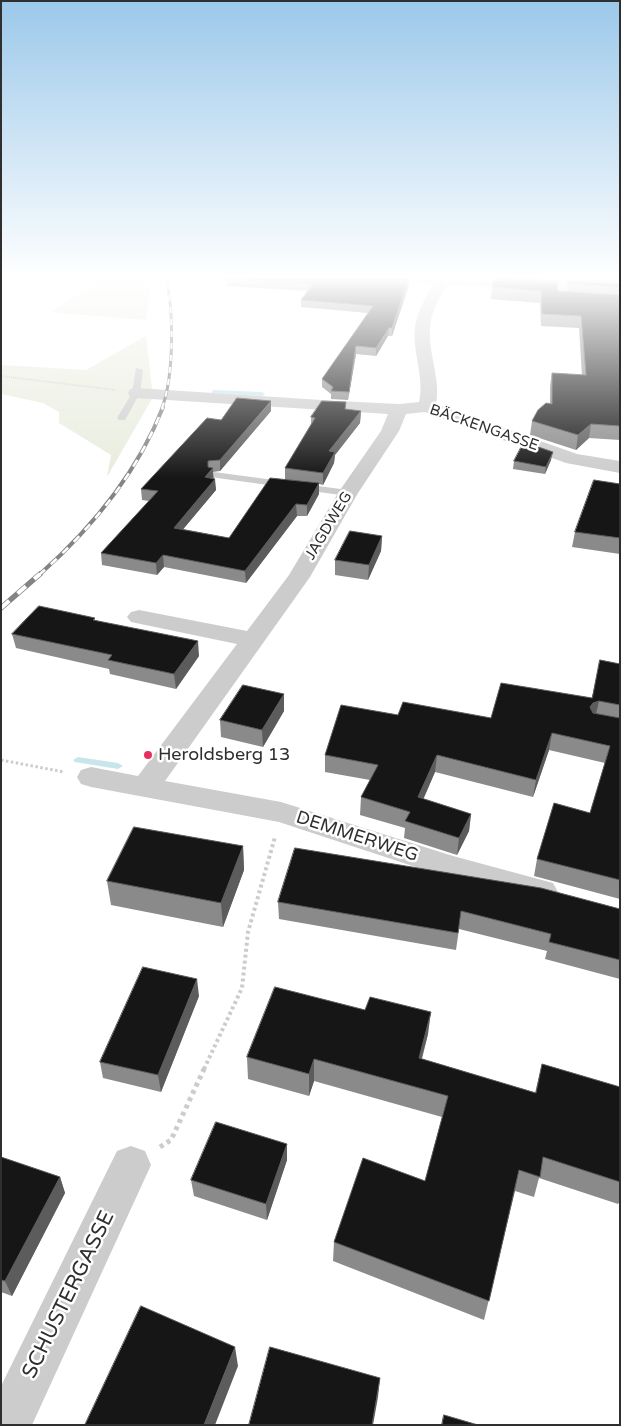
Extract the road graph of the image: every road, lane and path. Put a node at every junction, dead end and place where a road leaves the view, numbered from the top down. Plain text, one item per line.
1 (423, 345) edge
2 (139, 370) dead end
3 (1, 376) edge
4 (136, 393) junction
5 (426, 407) junction
6 (399, 409) junction
7 (122, 418) dead end
8 (620, 467) edge
9 (214, 475) edge
10 (348, 493) junction
11 (139, 617) dead end
12 (254, 640) junction
13 (1, 760) edge
14 (90, 777) joint
15 (146, 786) junction
16 (282, 812) junction
17 (564, 898) edge
18 (131, 1165) joint
19 (7, 1425) edge

1 - 5 street
2 - 4 lane
3 - 4 path
4 - 6 street, BÄCKENGASSE
4 - 7 lane
5 - 6 street, BÄCKENGASSE
5 - 8 street, BÄCKENGASSE
6 - 10 street, JAGDWEG
9 - 10 lane
10 - 12 street, JAGDWEG
11 - 12 street
12 - 15 street, JAGDWEG
13 - 14 path
14 - 15 street, DEMMERWEG
15 - 16 street, DEMMERWEG
16 - 17 street, DEMMERWEG
16 - 18 path
18 - 19 street, SCHUSTERGASSE

